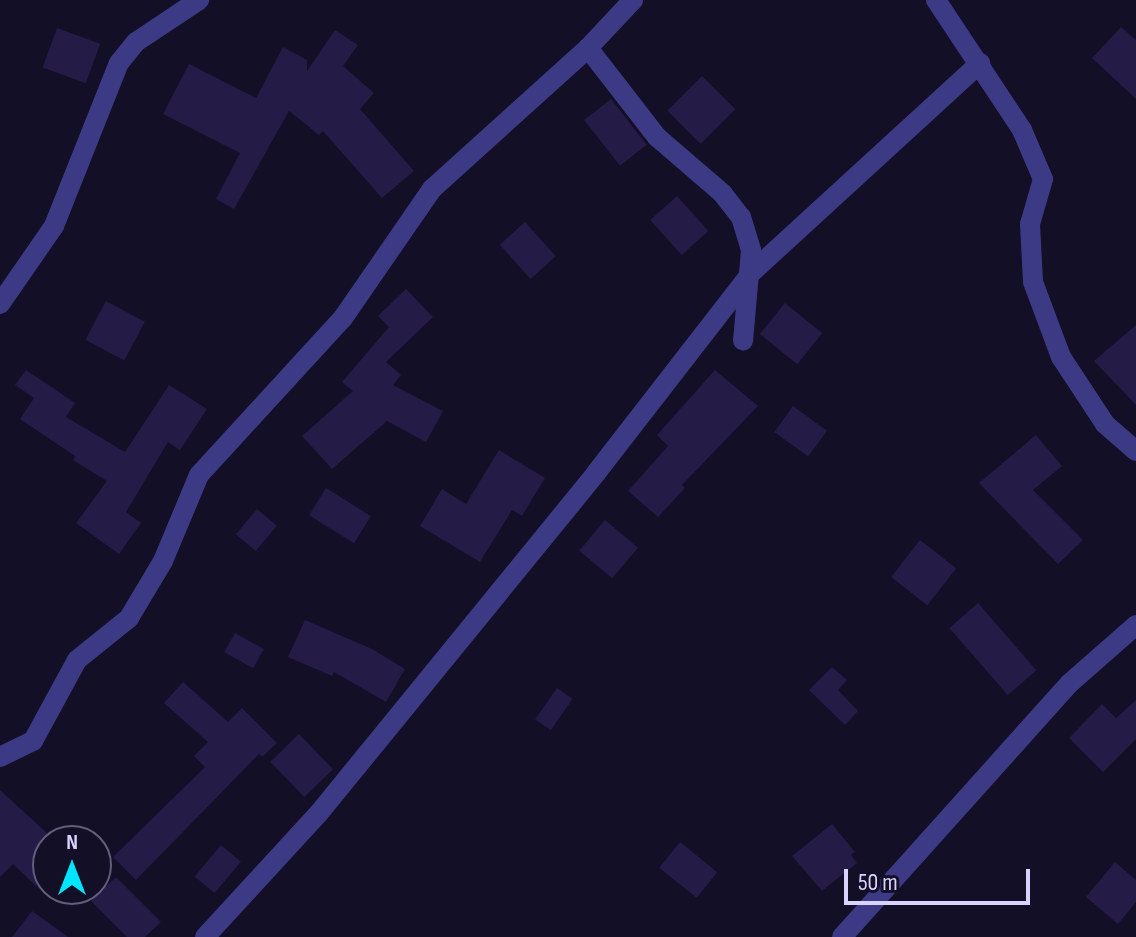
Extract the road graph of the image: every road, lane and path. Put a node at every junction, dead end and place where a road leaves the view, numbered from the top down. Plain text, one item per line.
1 (199, 0) edge
2 (633, 0) edge
3 (936, 0) edge
4 (588, 48) junction
5 (980, 63) junction
6 (751, 273) junction
7 (0, 304) edge
8 (743, 341) dead end
9 (1136, 451) edge
10 (1136, 625) edge
11 (0, 757) edge
12 (205, 937) edge
13 (842, 937) edge

1 - 7 street
2 - 4 street
3 - 5 street
4 - 6 street
4 - 11 street
5 - 6 street
5 - 9 street
6 - 8 street
6 - 12 street
10 - 13 street

